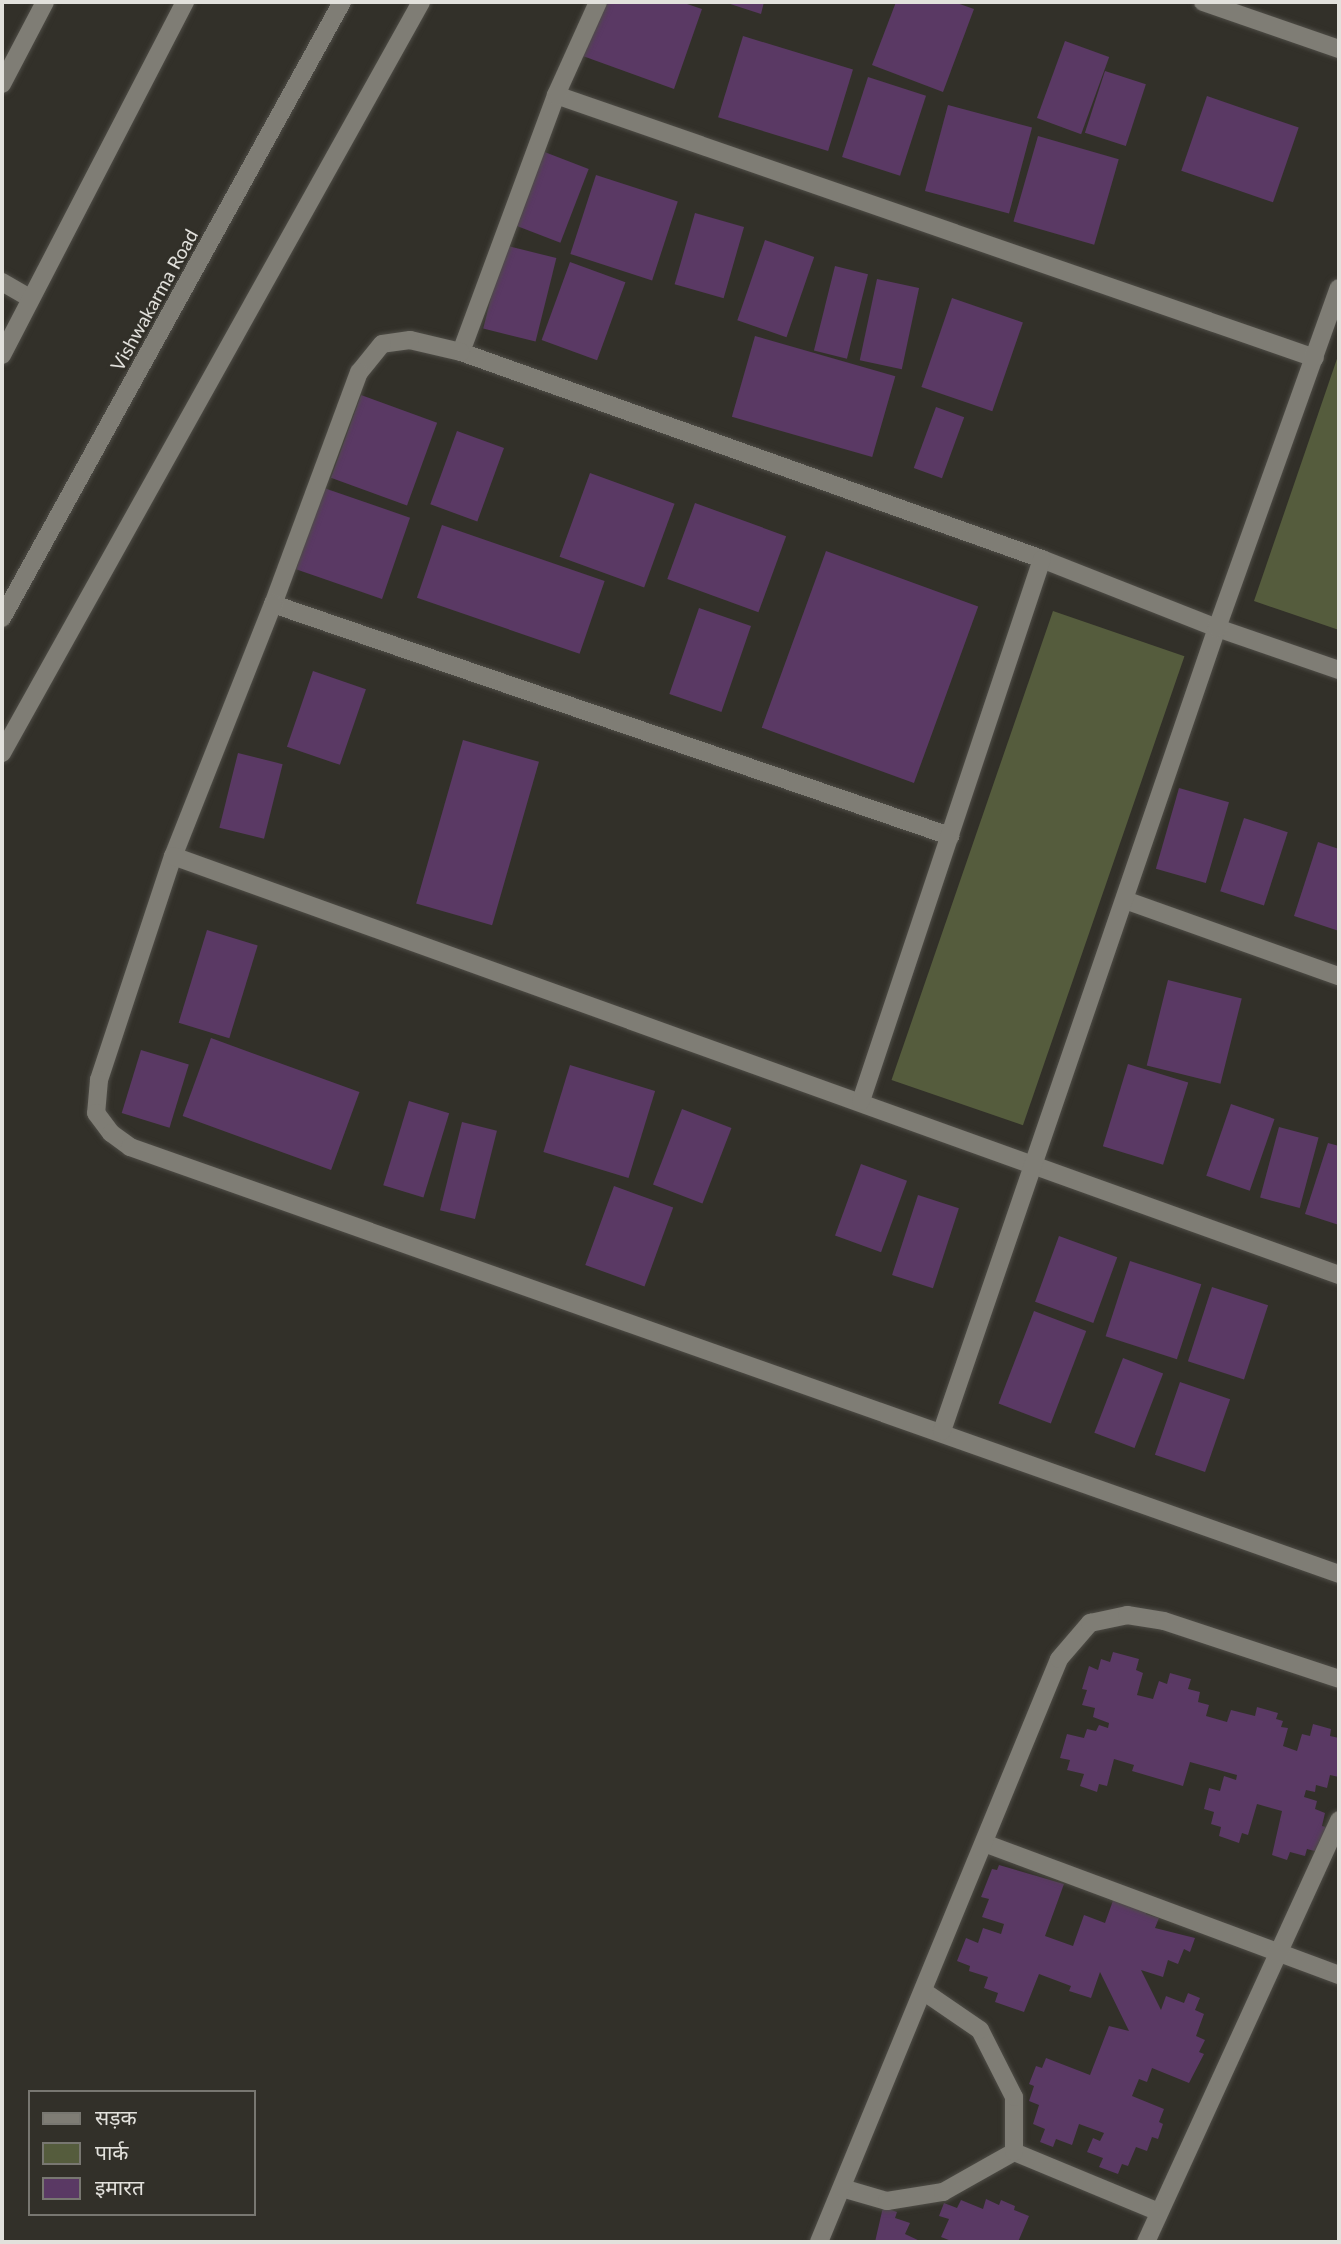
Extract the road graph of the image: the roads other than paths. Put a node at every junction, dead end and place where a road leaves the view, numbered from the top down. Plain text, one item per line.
1 (45, 2) edge
2 (185, 2) edge
3 (342, 2) edge
4 (421, 2) edge
5 (598, 2) edge
6 (1203, 2) edge
7 (1339, 49) edge
8 (2, 84) edge
9 (556, 94) junction
10 (2, 282) edge
11 (1339, 288) edge
12 (30, 298) junction
13 (461, 352) junction
14 (2, 355) edge
15 (1315, 358) junction
16 (1042, 559) junction
17 (273, 604) junction
18 (2, 618) edge
19 (1217, 628) junction
20 (1339, 670) edge
21 (2, 753) edge
22 (950, 836) junction
23 (173, 856) junction
24 (1125, 900) junction
25 (1339, 976) edge
26 (861, 1101) junction
27 (1034, 1164) junction
28 (1339, 1275) edge
29 (942, 1431) junction
30 (1339, 1574) edge
31 (1339, 1679) edge
32 (1339, 1820) edge
33 (984, 1843) junction
34 (1278, 1951) junction
35 (1339, 1975) edge
36 (923, 1991) junction
37 (1014, 2152) junction
38 (842, 2188) junction
39 (1159, 2212) junction
40 (820, 2242) edge
41 (1146, 2242) edge

1 - 8 street
2 - 12 street
3 - 18 street, Vishwakarma Road
4 - 21 street
5 - 9 street
6 - 7 street
9 - 13 street
9 - 15 street
10 - 12 street
11 - 15 street
12 - 14 street
13 - 16 street
13 - 17 street
15 - 19 street
16 - 19 street
16 - 22 street
17 - 22 street
17 - 23 street
19 - 20 street
19 - 24 street
22 - 26 street
23 - 26 street
23 - 29 street
24 - 25 street
24 - 27 street
26 - 27 street
27 - 28 street
27 - 29 street
29 - 30 street
31 - 33 street
32 - 34 street
33 - 34 street
33 - 36 street
34 - 35 street
34 - 39 street
36 - 37 street
36 - 38 street
37 - 38 street
37 - 39 street
38 - 40 street
39 - 41 street

